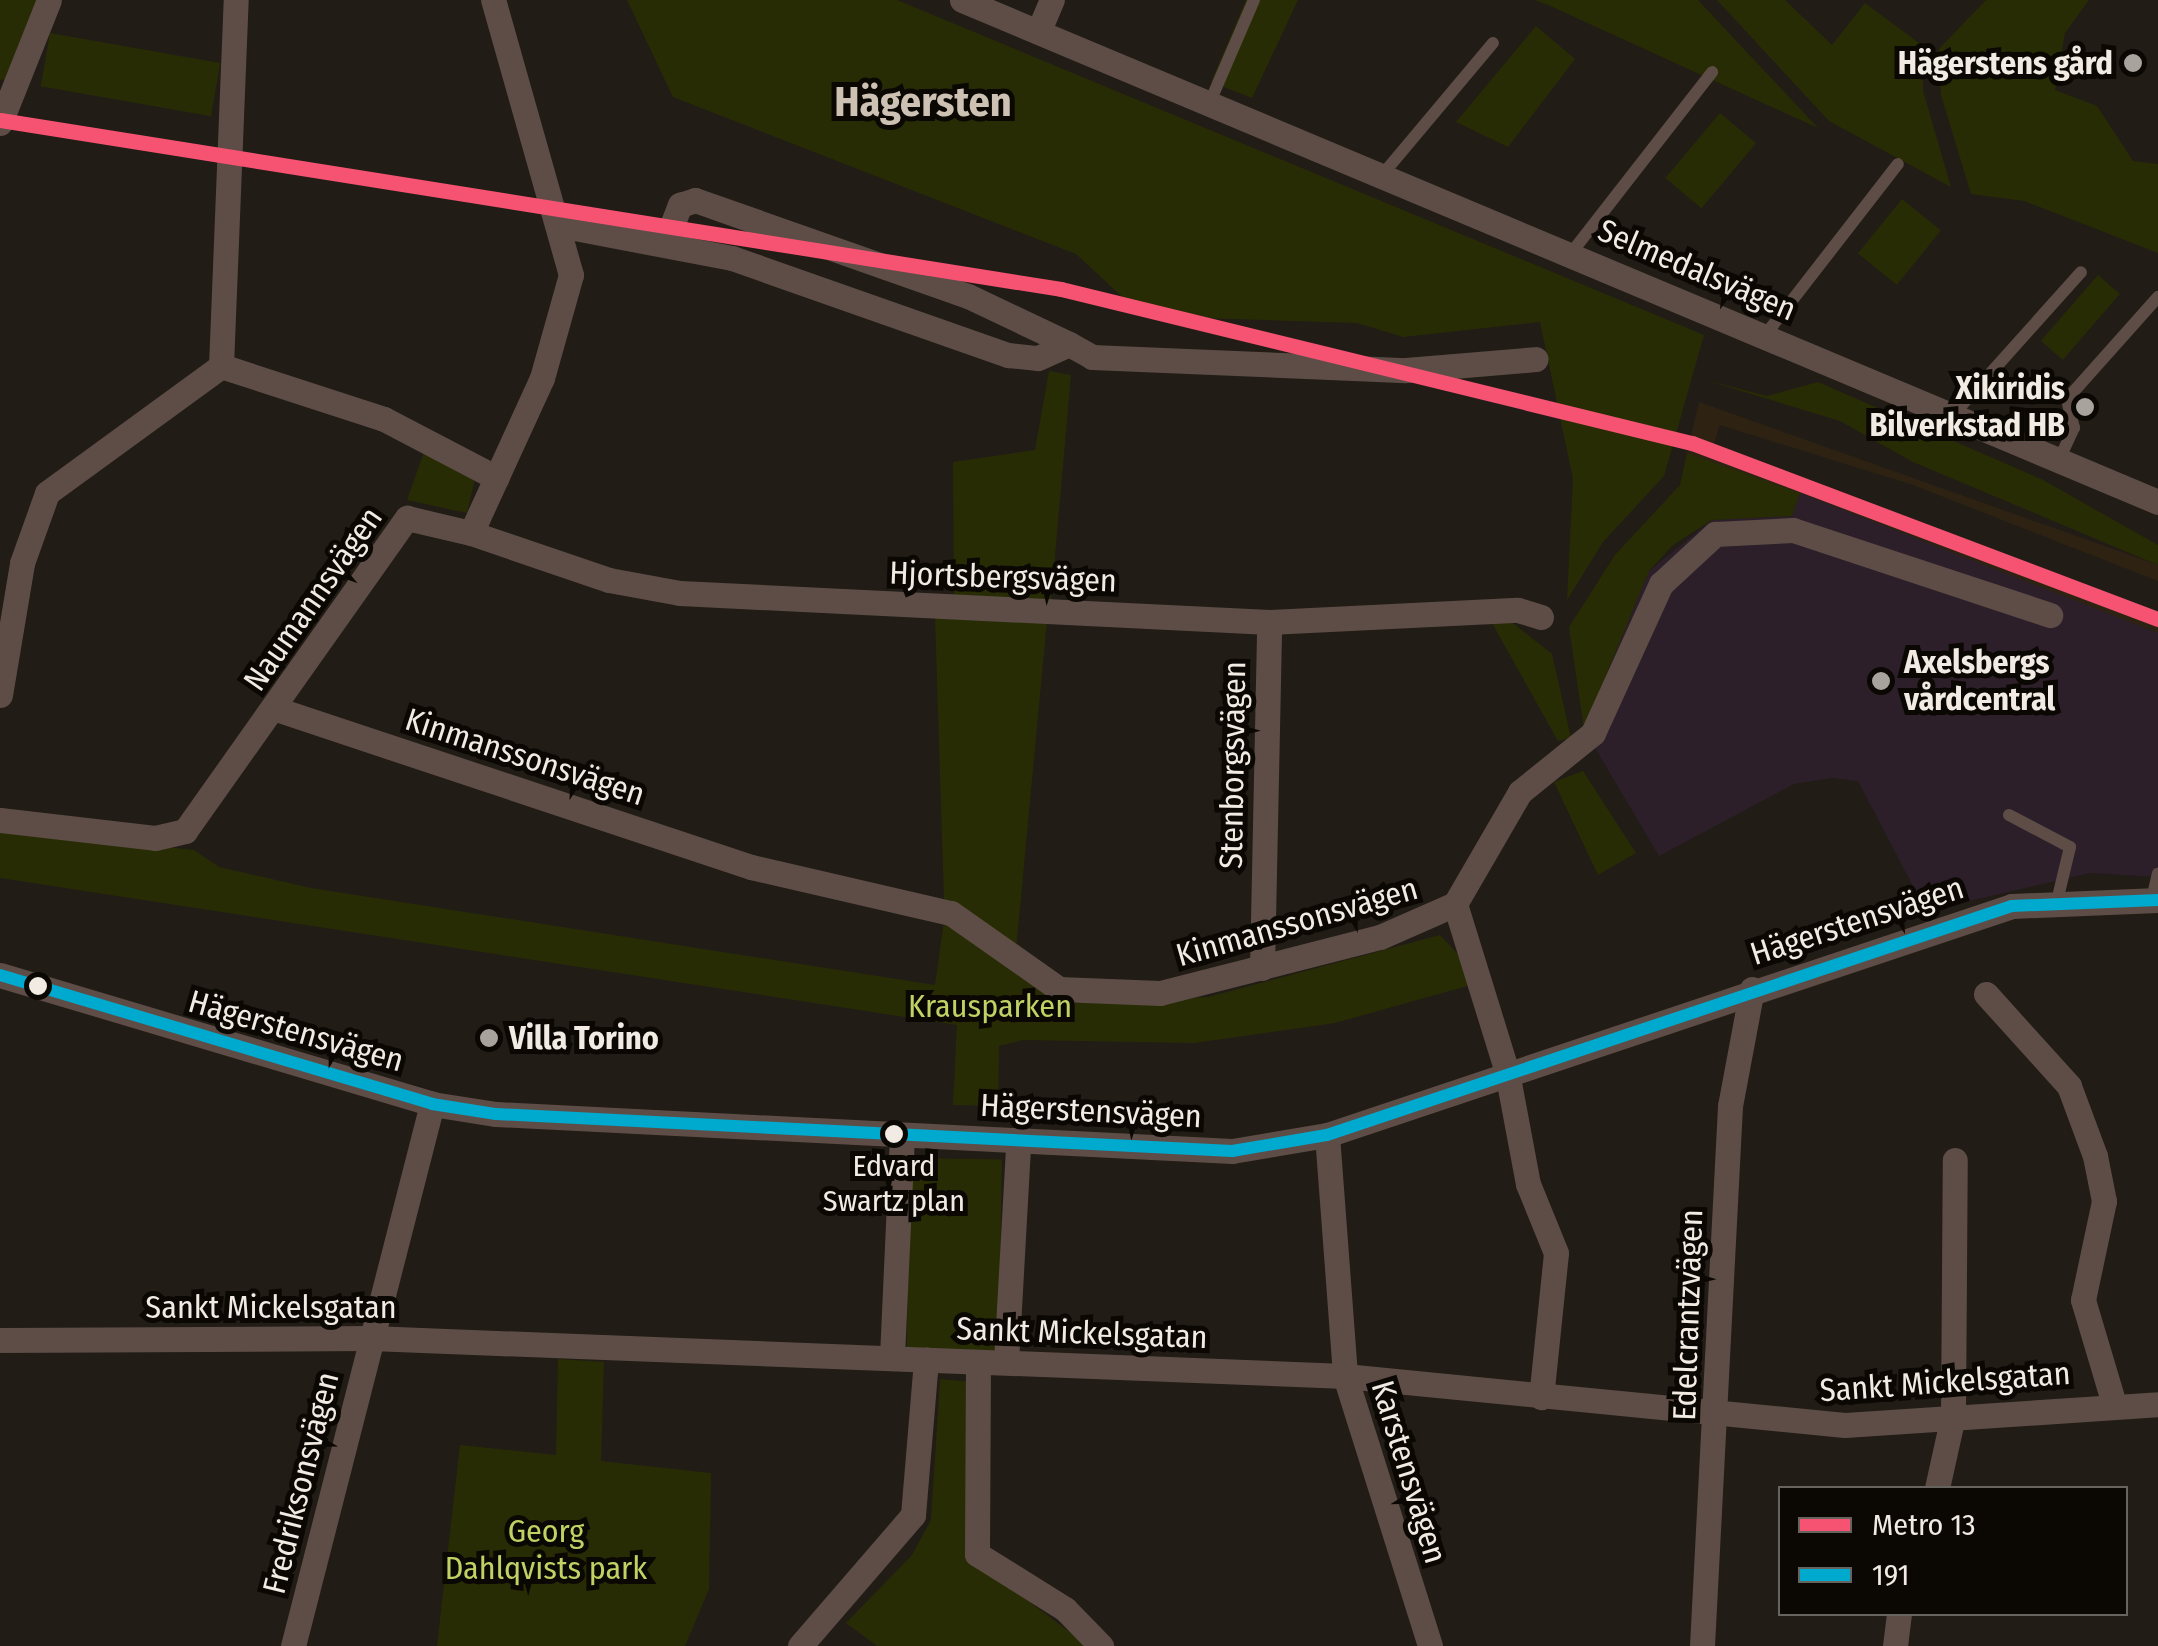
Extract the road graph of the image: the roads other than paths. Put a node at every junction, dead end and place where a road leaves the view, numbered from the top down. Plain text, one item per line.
1 (49, 0) edge
2 (236, 0) edge
3 (493, 0) edge
4 (962, 0) edge
5 (1052, 0) edge
6 (1254, 0) edge
7 (1039, 30) junction
8 (1493, 44) dead end
9 (1712, 72) dead end
10 (1210, 102) junction
11 (0, 122) edge
12 (1898, 164) dead end
13 (1384, 174) junction
14 (564, 226) junction
15 (666, 240) junction
16 (1572, 252) junction
17 (2080, 272) dead end
18 (2158, 297) edge
19 (1766, 334) junction
20 (1069, 344) junction
21 (1536, 360) dead end
22 (221, 366) junction
23 (1952, 416) junction
24 (2058, 462) junction
25 (497, 478) junction
26 (2158, 502) edge
27 (471, 533) junction
28 (11, 560) edge
29 (2050, 616) dead end
30 (1541, 617) dead end
31 (1269, 622) junction
32 (0, 695) edge
33 (276, 709) junction
34 (2009, 815) dead end
35 (0, 820) edge
36 (2156, 891) edge
37 (2058, 897) junction
38 (1454, 904) junction
39 (1262, 968) junction
40 (0, 975) edge
41 (1752, 989) junction
42 (1986, 994) dead end
43 (1507, 1072) junction
44 (432, 1104) junction
45 (902, 1135) junction
46 (1328, 1135) junction
47 (1018, 1144) junction
48 (1955, 1160) dead end
49 (371, 1338) junction
50 (0, 1340) edge
51 (892, 1356) junction
52 (926, 1360) junction
53 (1006, 1362) junction
54 (978, 1363) junction
55 (1345, 1376) junction
56 (1541, 1397) junction
57 (2114, 1404) junction
58 (2158, 1404) edge
59 (1717, 1415) junction
60 (1953, 1416) junction
61 (1936, 1486) edge
62 (1899, 1616) edge
63 (293, 1646) edge
64 (800, 1646) edge
65 (1100, 1646) edge
66 (1430, 1646) edge
67 (1702, 1646) edge
68 (1895, 1646) edge

1 - 11 street
2 - 22 street
3 - 14 street
4 - 7 street, Selmedalsvägen
5 - 7 street
6 - 10 lane
7 - 10 street, Selmedalsvägen
8 - 13 lane
9 - 16 lane
10 - 13 street, Selmedalsvägen
12 - 19 lane
13 - 16 street, Selmedalsvägen
14 - 15 street
14 - 25 street
15 - 20 street
15 - 20 street
16 - 19 street, Selmedalsvägen
17 - 23 lane
18 - 24 lane
19 - 23 street, Selmedalsvägen
20 - 21 street
22 - 25 street
22 - 28 street
23 - 24 street, Selmedalsvägen
24 - 26 street, Selmedalsvägen
25 - 27 street
27 - 31 street, Hjortsbergsvägen
27 - 33 street, Naumannsvägen
28 - 32 street
29 - 38 street, Kinmanssonsvägen
30 - 31 street, Hjortsbergsvägen
31 - 39 street, Stenborgsvägen
33 - 35 street, Naumannsvägen
33 - 39 street, Kinmanssonsvägen
34 - 37 lane
36 - 37 street, Hägerstensvägen
37 - 41 street, Hägerstensvägen
38 - 39 street, Kinmanssonsvägen
38 - 43 street
40 - 44 street, Hägerstensvägen
41 - 43 street, Hägerstensvägen
41 - 59 street, Edelcrantzvägen
42 - 57 street
43 - 46 street, Hägerstensvägen
43 - 56 street
44 - 45 street, Hägerstensvägen
44 - 49 street, Fredriksonsvägen
45 - 47 street, Hägerstensvägen
45 - 51 street
46 - 47 street, Hägerstensvägen
46 - 55 street, Karstensvägen
47 - 53 street
48 - 60 street
49 - 50 street, Sankt Mickelsgatan
49 - 51 street, Sankt Mickelsgatan
49 - 63 street, Fredriksonsvägen
51 - 52 street, Sankt Mickelsgatan
52 - 54 street, Sankt Mickelsgatan
52 - 64 street
53 - 54 street, Sankt Mickelsgatan
53 - 55 street, Sankt Mickelsgatan
54 - 65 street
55 - 56 street, Sankt Mickelsgatan
55 - 66 street, Karstensvägen
56 - 59 street, Sankt Mickelsgatan
57 - 58 street, Sankt Mickelsgatan
57 - 60 street, Sankt Mickelsgatan
59 - 60 street, Sankt Mickelsgatan
59 - 67 street, Edelcrantzvägen
60 - 61 street
62 - 68 street

